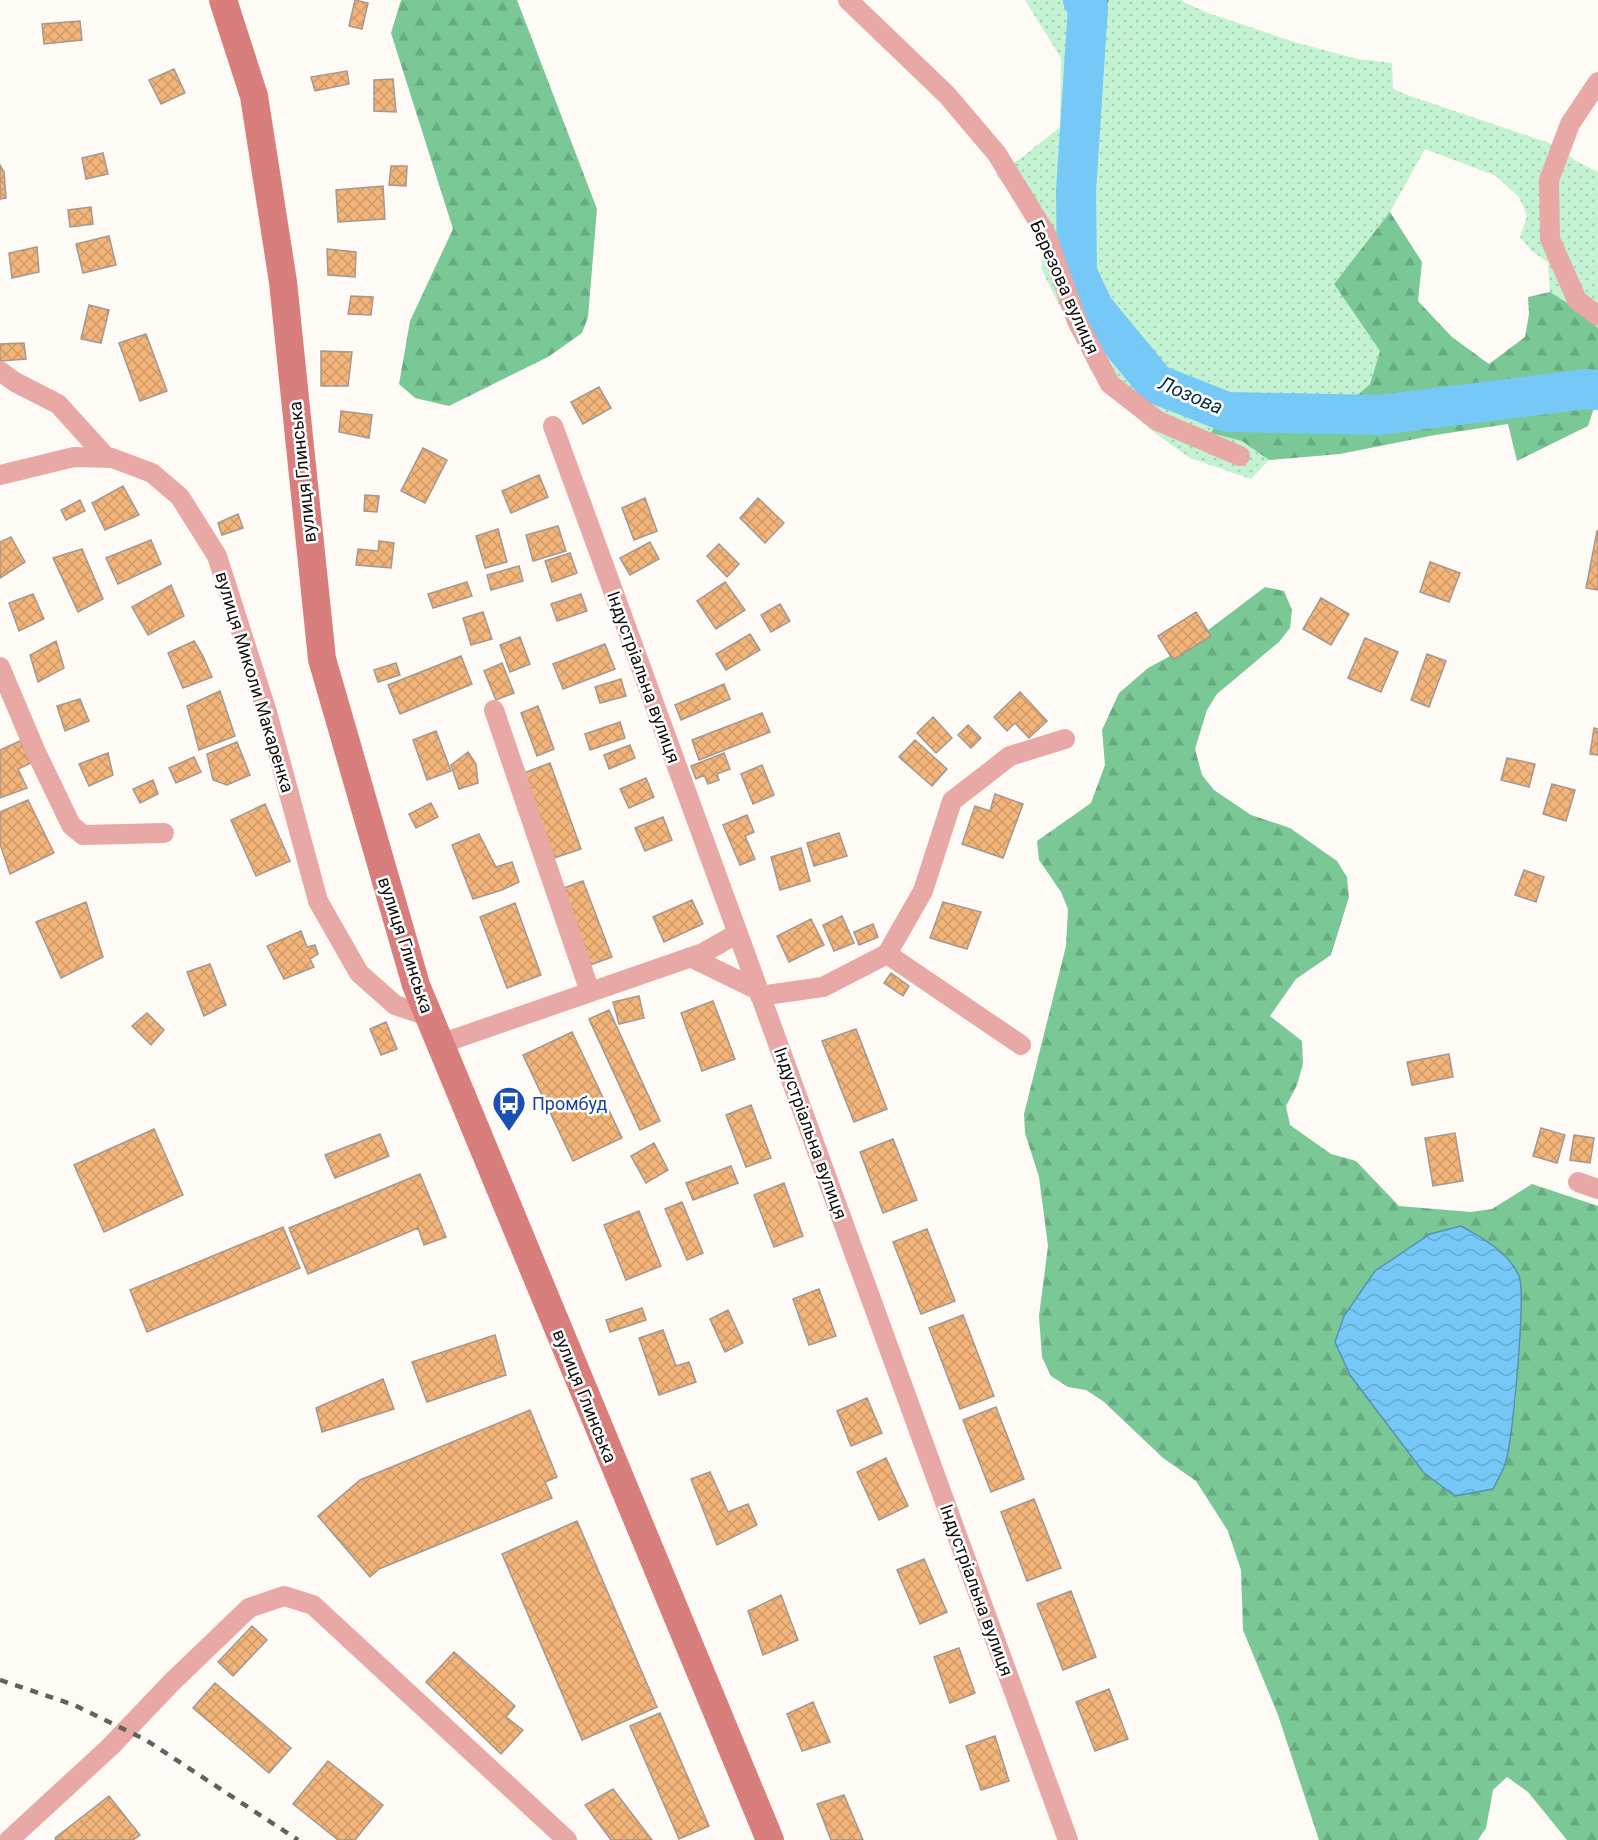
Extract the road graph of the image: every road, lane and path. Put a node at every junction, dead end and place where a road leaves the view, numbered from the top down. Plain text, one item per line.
1 (223, 0) edge
2 (848, 0) edge
3 (1598, 82) edge
4 (1598, 316) edge
5 (0, 371) edge
6 (554, 426) dead end
7 (1240, 456) dead end
8 (107, 458) junction
9 (0, 475) edge
10 (0, 667) edge
11 (494, 710) dead end
12 (1065, 739) dead end
13 (164, 833) dead end
14 (738, 933) junction
15 (887, 954) junction
16 (690, 957) junction
17 (590, 992) junction
18 (759, 993) junction
19 (428, 1016) junction
20 (440, 1044) junction
21 (1021, 1045) dead end
22 (1578, 1182) dead end
23 (1598, 1189) edge
24 (9, 1840) edge
25 (567, 1840) edge
26 (770, 1840) edge
27 (1068, 1840) edge

1 - 19 main road, вулиця Глинська
2 - 7 street, Березова вулиця
3 - 4 street
5 - 8 street
6 - 14 street, Індустріальна вулиця
8 - 9 street, вулиця Миколи Макаренка
8 - 19 street, вулиця Миколи Макаренка
10 - 13 street
11 - 17 street
12 - 15 street
14 - 16 street
14 - 18 street, Індустріальна вулиця
15 - 18 street
15 - 21 street
16 - 17 street
16 - 18 street
17 - 20 street
18 - 27 street, Індустріальна вулиця
19 - 20 main road, вулиця Глинська
20 - 26 main road, вулиця Глинська
22 - 23 street
24 - 25 street

